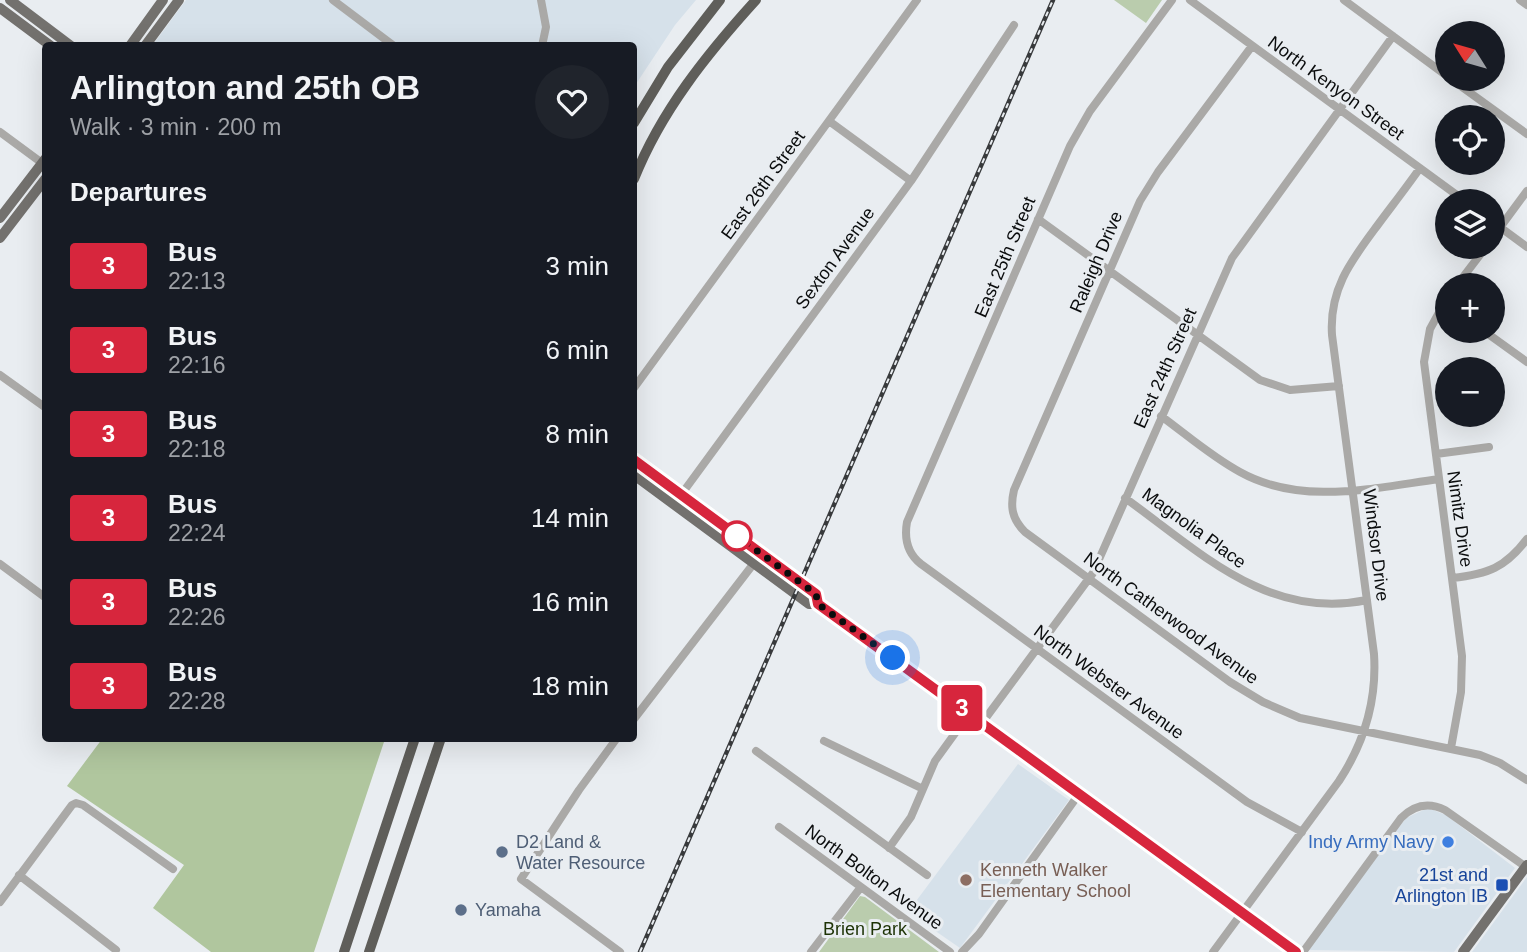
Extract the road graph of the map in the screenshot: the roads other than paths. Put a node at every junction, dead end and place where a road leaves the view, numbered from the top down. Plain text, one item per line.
1 (10, 0) edge
2 (163, 0) edge
3 (178, 0) edge
4 (333, 0) edge
5 (541, 0) edge
6 (720, 0) edge
7 (756, 0) edge
8 (917, 0) edge
9 (1172, 0) edge
10 (1190, 0) edge
11 (1344, 0) edge
12 (1520, 0) edge
13 (1527, 5) edge
14 (0, 8) edge
15 (1014, 25) dead end
16 (1393, 36) junction
17 (46, 42) edge
18 (66, 42) edge
19 (133, 42) edge
20 (148, 42) edge
21 (389, 42) edge
22 (543, 42) edge
23 (1252, 46) junction
24 (1435, 67) edge
25 (1468, 91) edge
26 (1339, 109) junction
27 (637, 118) edge
28 (829, 121) junction
29 (0, 132) edge
30 (1527, 134) edge
31 (42, 159) edge
32 (42, 163) edge
33 (1420, 169) junction
34 (637, 173) edge
35 (911, 181) junction
36 (42, 183) edge
37 (1448, 189) edge
38 (1527, 191) edge
39 (1505, 215) edge
40 (0, 218) edge
41 (1038, 219) junction
42 (1505, 231) edge
43 (0, 238) edge
44 (1527, 247) edge
45 (1477, 259) edge
46 (1110, 271) junction
47 (1466, 273) edge
48 (1435, 321) edge
49 (1196, 334) junction
50 (1501, 343) edge
51 (1527, 362) edge
52 (0, 375) edge
53 (637, 384) edge
54 (1339, 386) junction
55 (42, 405) edge
56 (1161, 416) junction
57 (1489, 447) dead end
58 (1436, 454) junction
59 (637, 462) edge
60 (637, 477) edge
61 (1439, 479) junction
62 (1353, 490) junction
63 (681, 495) junction
64 (1125, 498) junction
65 (674, 505) junction
66 (1012, 513) joint
67 (1527, 539) edge
68 (907, 546) joint
69 (761, 554) junction
70 (0, 564) edge
71 (754, 564) junction
72 (1452, 578) junction
73 (1089, 579) junction
74 (42, 595) edge
75 (1367, 600) junction
76 (818, 604) junction
77 (1037, 649) junction
78 (637, 713) edge
79 (969, 714) junction
80 (982, 723) junction
81 (1365, 730) junction
82 (824, 741) dead end
83 (414, 742) edge
84 (440, 742) edge
85 (614, 742) edge
86 (1451, 748) junction
87 (756, 751) dead end
88 (1527, 780) edge
89 (923, 789) junction
90 (1079, 794) junction
91 (779, 827) dead end
92 (1302, 832) junction
93 (889, 848) junction
94 (1526, 866) edge
95 (173, 869) dead end
96 (19, 875) junction
97 (927, 875) dead end
98 (860, 887) junction
99 (0, 902) edge
100 (1242, 913) junction
101 (116, 950) edge
102 (344, 952) edge
103 (369, 952) edge
104 (620, 952) edge
105 (811, 952) edge
106 (950, 952) edge
107 (962, 952) edge
108 (1213, 952) edge
109 (1296, 952) edge
110 (1303, 952) edge
111 (1463, 952) edge

1 - 18 main road
2 - 19 main road
3 - 20 main road
4 - 21 street
5 - 22 street
6 - 27 highway
7 - 34 highway
8 - 28 street, East 26th Street
9 - 41 street, East 25th Street
10 - 23 street, North Kenyon Street
11 - 16 street
12 - 13 street
14 - 17 main road
15 - 35 street, Sexton Avenue
16 - 24 street
16 - 26 street, East 24th Street
23 - 26 street, North Kenyon Street
23 - 46 street, Raleigh Drive
25 - 30 street
26 - 33 street, North Kenyon Street
26 - 49 street, East 24th Street
28 - 35 street
28 - 53 street, East 26th Street
29 - 31 street
32 - 40 main road
33 - 37 street, North Kenyon Street
33 - 54 street, Windsor Drive
35 - 63 street, Sexton Avenue
36 - 43 main road
38 - 39 street
41 - 46 street
41 - 68 street, East 25th Street
42 - 44 street
45 - 47 street
46 - 49 street
46 - 66 street, Raleigh Drive
48 - 58 street, Nimitz Drive
49 - 54 street
49 - 56 street, East 24th Street
50 - 51 street
52 - 55 street
54 - 62 street, Windsor Drive
56 - 62 street
56 - 64 street, East 24th Street
57 - 58 street
58 - 61 street, Nimitz Drive
59 - 63 main road
60 - 65 main road
61 - 62 street
61 - 72 street, Nimitz Drive
62 - 75 street, Windsor Drive
63 - 65 street, Sexton Avenue
63 - 69 main road
64 - 73 street, East 24th Street
64 - 75 street, Magnolia Place
65 - 71 main road
66 - 73 street, North Catherwood Avenue
67 - 72 street
68 - 77 street, North Webster Avenue
69 - 71 street
69 - 76 main road
70 - 74 street
71 - 76 main road
71 - 78 street
72 - 86 street, Nimitz Drive
73 - 77 street, East 24th Street
73 - 81 street, North Catherwood Avenue
75 - 81 street, Windsor Drive
76 - 79 main road
77 - 80 street, East 24th Street
77 - 92 street, North Webster Avenue
79 - 80 main road
79 - 89 street
80 - 90 main road
81 - 86 street, North Catherwood Avenue
81 - 92 street, Windsor Drive
82 - 89 street
83 - 102 highway
84 - 103 highway
85 - 104 street
86 - 88 street, North Catherwood Avenue
87 - 93 street
89 - 93 street
90 - 100 main road
90 - 107 street
91 - 98 street, North Bolton Avenue
92 - 100 street, Windsor Drive
93 - 97 street
94 - 110 street
94 - 111 main road
95 - 96 street
96 - 99 street
96 - 101 street
98 - 105 street
98 - 106 street, North Bolton Avenue
100 - 108 street, Windsor Drive
100 - 109 main road

